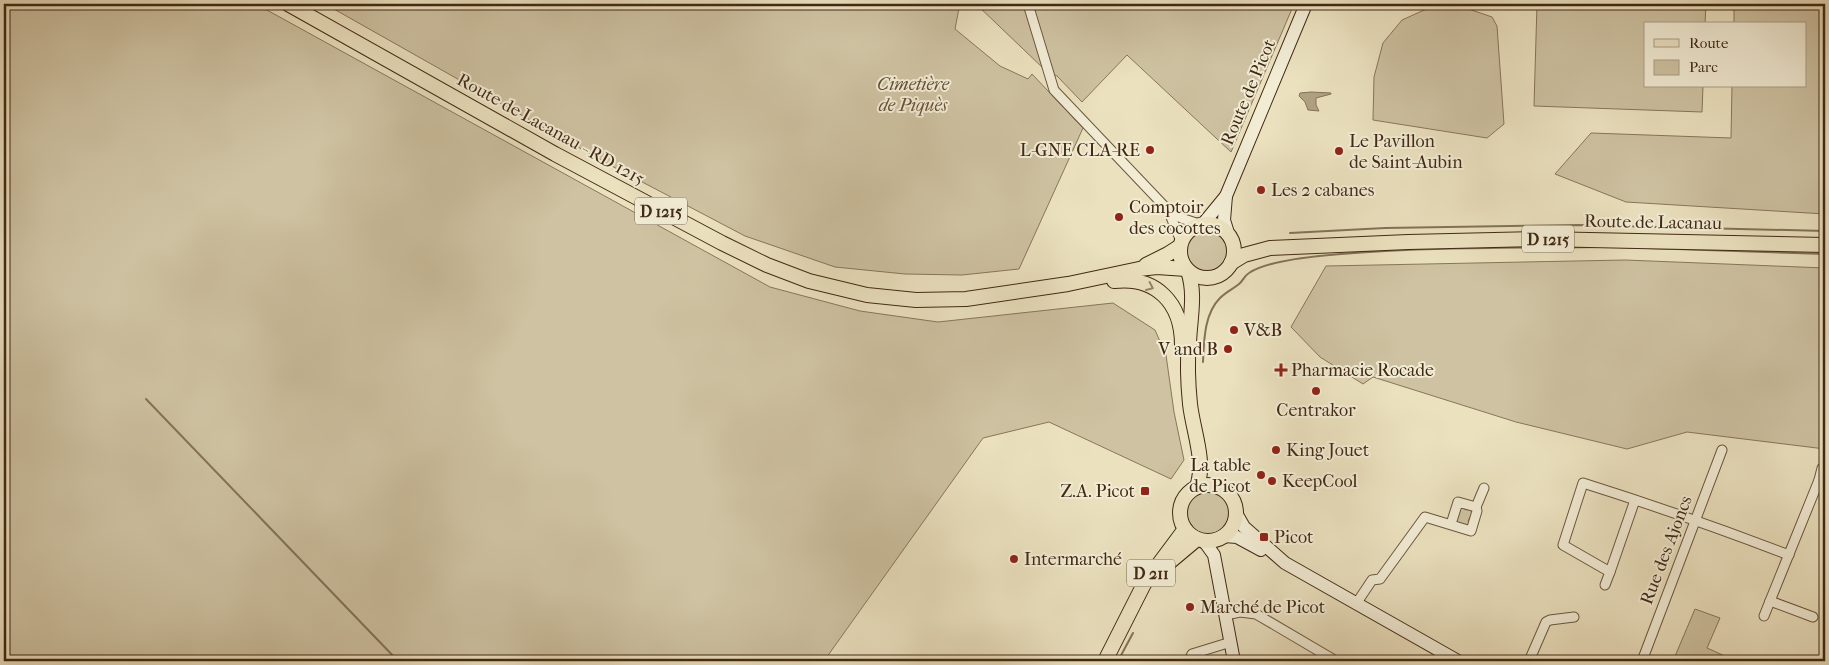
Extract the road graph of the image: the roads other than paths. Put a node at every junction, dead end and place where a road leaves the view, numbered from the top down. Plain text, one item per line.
1 (288, 4) edge
2 (1028, 4) edge
3 (1306, 4) edge
4 (1226, 196) junction
5 (1168, 210) junction
6 (1201, 224) junction
7 (1230, 236) junction
8 (1180, 244) junction
9 (1825, 245) edge
10 (1270, 248) junction
11 (1231, 263) junction
12 (1138, 269) junction
13 (1187, 270) junction
14 (1215, 277) junction
15 (1068, 284) junction
16 (1192, 310) junction
17 (1190, 405) junction
18 (1195, 431) junction
19 (1722, 450) dead end
20 (1822, 468) dead end
21 (1822, 481) edge
22 (1197, 487) junction
23 (1220, 487) junction
24 (1484, 488) dead end
25 (1635, 500) junction
26 (1476, 508) junction
27 (1236, 513) junction
28 (1695, 519) junction
29 (1450, 524) junction
30 (1185, 529) junction
31 (1222, 537) junction
32 (1200, 540) junction
33 (1214, 555) junction
34 (1789, 555) junction
35 (1286, 563) junction
36 (1610, 572) junction
37 (1605, 585) dead end
38 (1770, 602) junction
39 (1356, 604) junction
40 (1226, 615) junction
41 (1764, 616) dead end
42 (1574, 617) dead end
43 (1813, 617) dead end
44 (1124, 622) junction
45 (1231, 642) junction
46 (1104, 661) edge
47 (1189, 661) edge
48 (1234, 661) edge
49 (1336, 661) edge
50 (1458, 661) edge
51 (1529, 661) edge
52 (1642, 661) edge

1 - 15 main road, Route de Lacanau - RD 1215 / D 1215
2 - 5 street
3 - 4 main road, Route de Picot
4 - 6 main road, Route de Picot
4 - 7 main road, Route de Picot
5 - 6 street
5 - 8 street
6 - 7 main road
6 - 8 main road
7 - 10 main road, D 1215
7 - 11 main road
8 - 12 main road, D 1215
8 - 13 main road
9 - 10 main road, Route de Lacanau / D 1215
10 - 11 main road, D 1215
11 - 14 main road
12 - 13 main road, D 1215
12 - 15 main road, D 1215
13 - 14 main road
13 - 16 main road
14 - 16 main road
15 -> 17 main road
16 - 17 main road
17 - 18 main road
18 - 22 main road
18 - 23 main road
19 - 28 street, Rue des Ajoncs
20 - 21 street
21 - 34 street
22 - 23 main road
22 - 30 main road
23 - 27 main road
24 - 26 street
25 - 28 street
25 - 36 street
25 - 36 street
26 - 29 street
26 - 29 street
27 - 31 main road
27 - 35 main road
28 - 34 street
28 - 52 street, Rue des Ajoncs
29 - 39 street
30 - 32 main road
30 - 44 main road, D 211
31 - 32 main road
31 - 33 main road
31 - 35 main road
32 - 33 main road
32 - 44 main road, D 211
33 - 40 main road
34 - 38 street
35 - 39 main road
36 - 37 street
38 - 41 street
38 - 43 street
39 - 50 main road
40 - 45 main road
40 - 49 street
42 - 51 street
44 - 46 main road, D 211
45 - 47 street
45 - 48 main road

